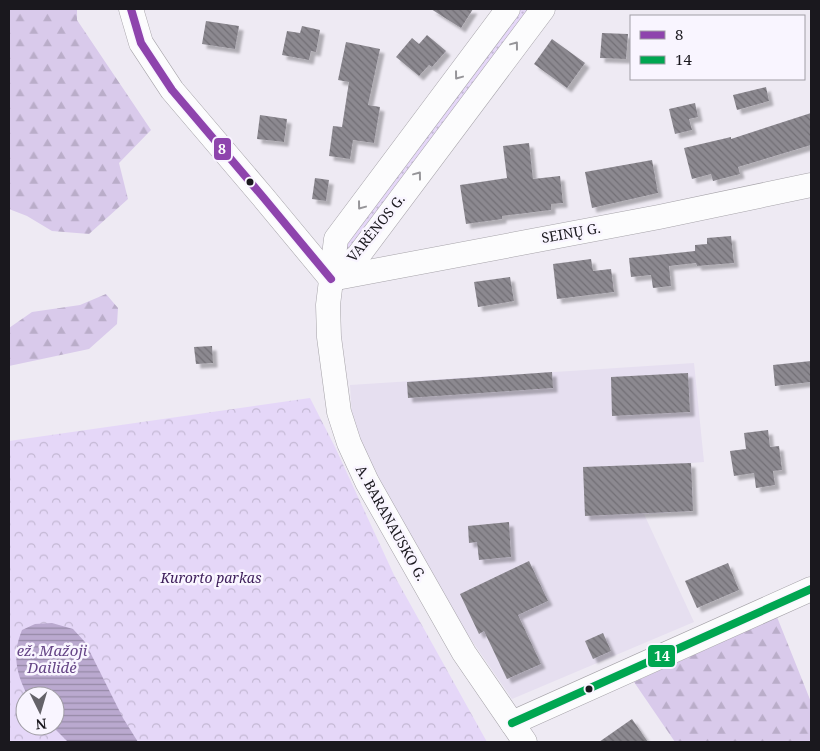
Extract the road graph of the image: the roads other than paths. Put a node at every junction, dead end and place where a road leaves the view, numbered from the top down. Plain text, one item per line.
1 (131, 9) edge
2 (508, 9) edge
3 (542, 9) edge
4 (811, 185) edge
5 (331, 279) junction
6 (811, 589) edge
7 (512, 722) junction
8 (525, 742) edge

1 - 5 street
2 -> 5 street, VARĖNOS G.
5 -> 3 street, VARĖNOS G.
4 - 5 street, SEINŲ G.
5 - 7 street, A. BARANAUSKO G.
6 - 7 street
7 - 8 street, A. BARANAUSKO G.

